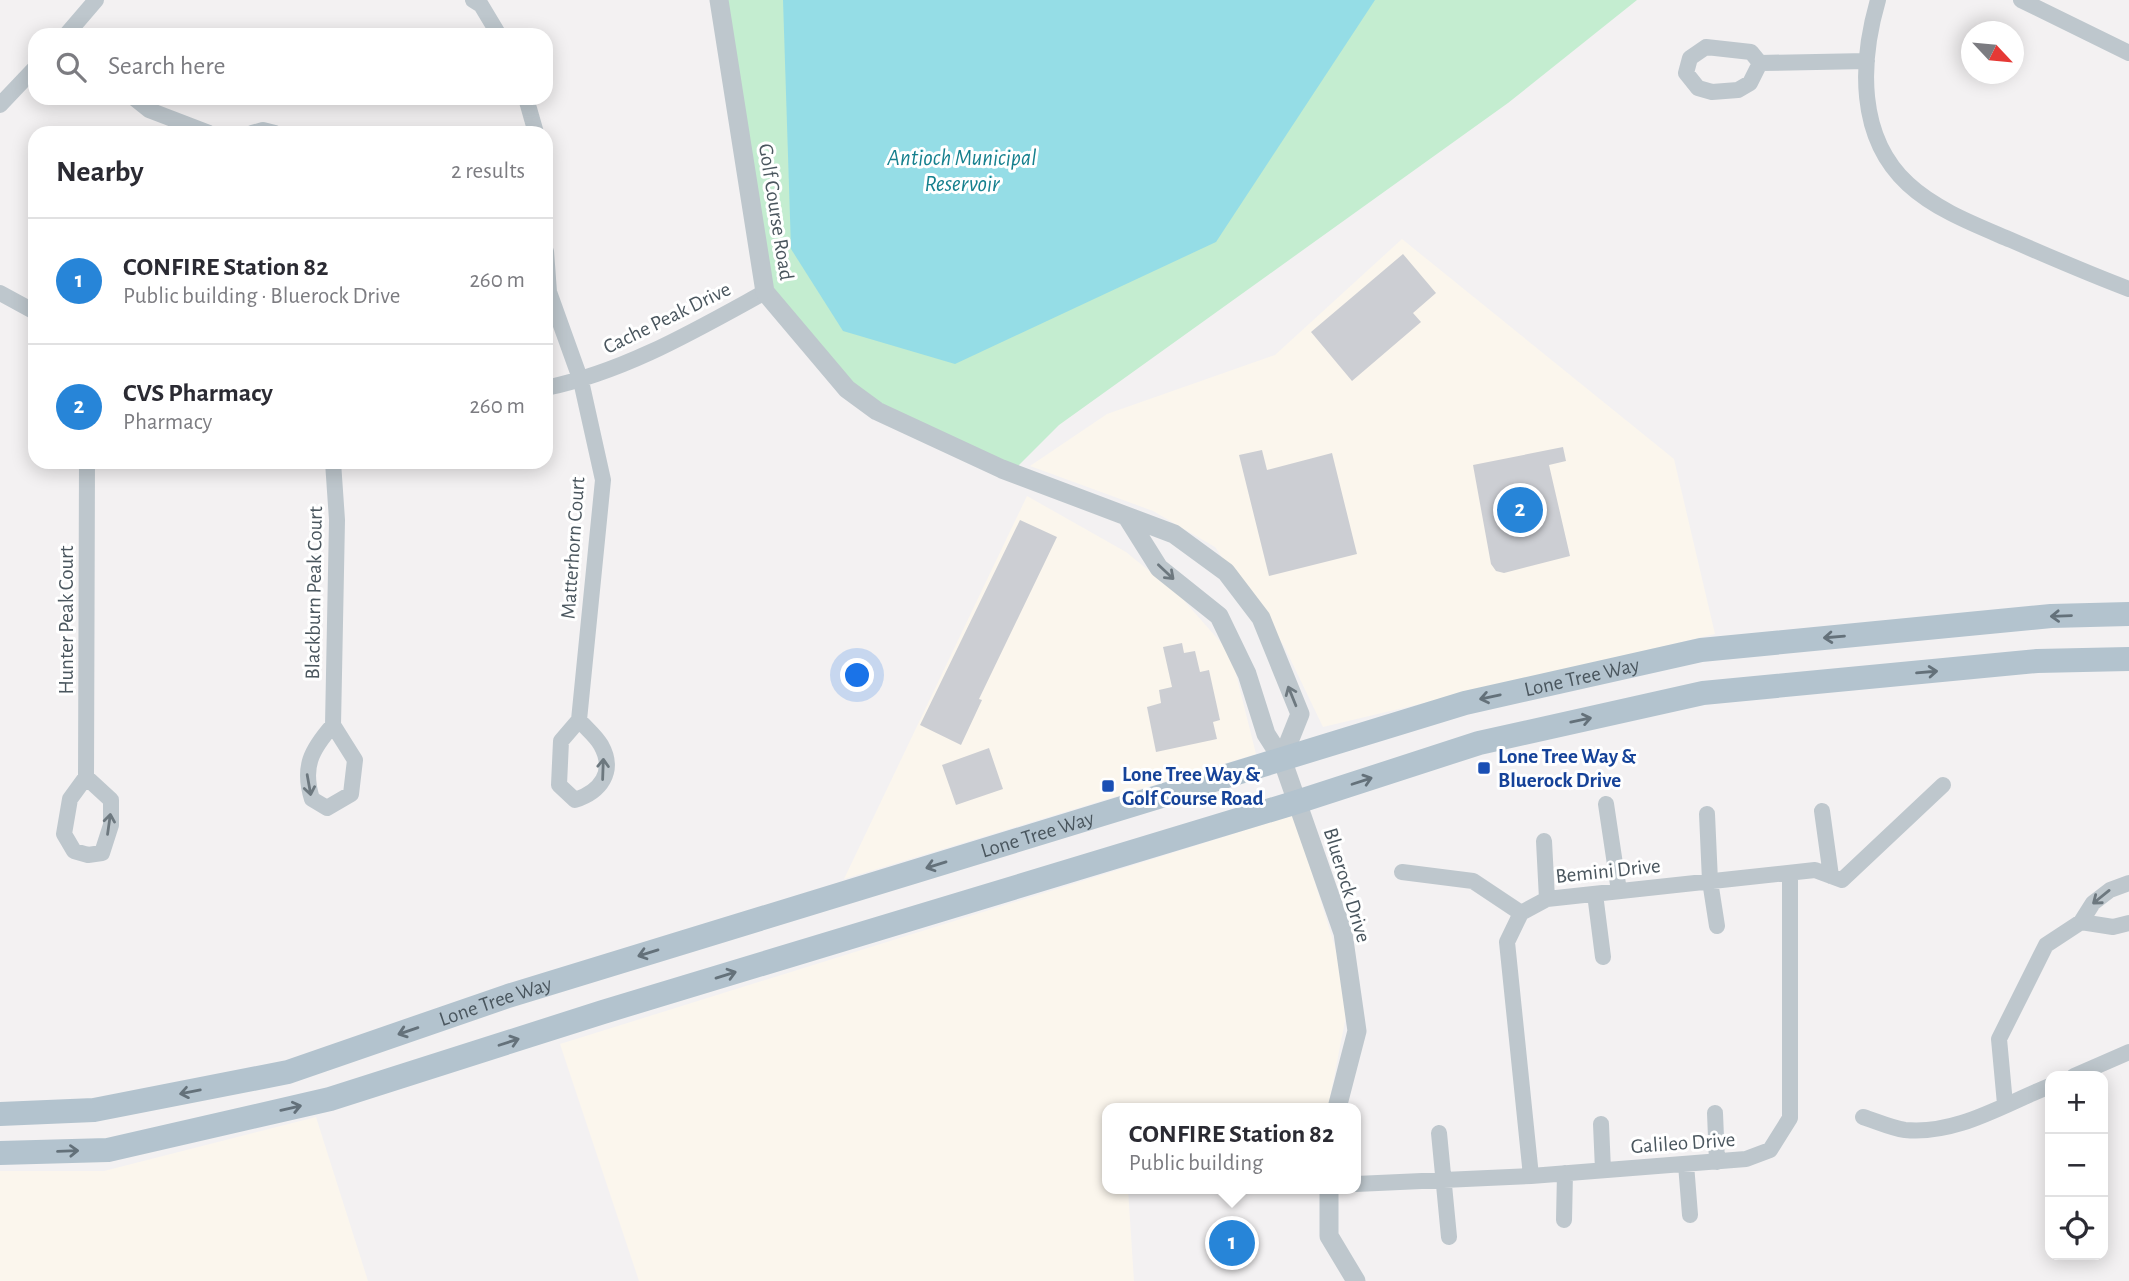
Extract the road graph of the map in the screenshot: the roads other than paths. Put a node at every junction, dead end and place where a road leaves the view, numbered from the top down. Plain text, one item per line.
1 (96, 0) edge
2 (473, 0) edge
3 (719, 0) edge
4 (1878, 0) edge
5 (2021, 0) edge
6 (72, 28) edge
7 (495, 28) edge
8 (2129, 53) edge
9 (1867, 61) junction
10 (1760, 64) dead end
11 (28, 75) edge
12 (0, 105) edge
13 (143, 105) edge
14 (528, 105) edge
15 (191, 126) edge
16 (534, 126) edge
17 (2129, 289) edge
18 (765, 292) junction
19 (0, 293) edge
20 (553, 303) edge
21 (28, 308) edge
22 (581, 381) junction
23 (553, 387) edge
24 (88, 469) edge
25 (334, 469) edge
26 (1127, 517) junction
27 (2129, 614) edge
28 (2129, 659) edge
29 (579, 720) junction
30 (333, 725) junction
31 (1282, 760) junction
32 (86, 777) junction
33 (1943, 785) dead end
34 (1297, 802) junction
35 (1606, 804) dead end
36 (1822, 811) dead end
37 (1707, 814) dead end
38 (1545, 841) dead end
39 (1402, 872) dead end
40 (1790, 873) junction
41 (1836, 878) junction
42 (1710, 881) junction
43 (2129, 883) edge
44 (1619, 891) junction
45 (1595, 894) junction
46 (1547, 899) junction
47 (1521, 913) junction
48 (2081, 922) junction
49 (2129, 923) edge
50 (1717, 926) dead end
51 (1603, 957) dead end
52 (2129, 1052) edge
53 (2085, 1071) edge
54 (2045, 1088) edge
55 (1338, 1103) edge
56 (2006, 1104) junction
57 (1715, 1113) dead end
58 (0, 1115) edge
59 (1863, 1117) dead end
60 (1601, 1124) dead end
61 (1439, 1133) dead end
62 (0, 1153) edge
63 (1717, 1162) junction
64 (1686, 1164) junction
65 (1603, 1170) junction
66 (1565, 1173) junction
67 (1531, 1176) junction
68 (1446, 1181) junction
69 (1361, 1184) edge
70 (1329, 1194) edge
71 (1690, 1215) dead end
72 (1564, 1220) dead end
73 (1449, 1237) dead end
74 (1356, 1281) edge

1 - 6 street
2 - 7 street
3 - 18 street, Golf Course Road
4 - 9 street
5 - 8 street
9 - 10 street
9 - 17 street
11 - 12 street
13 - 15 street
14 - 16 street
18 - 22 street, Cache Peak Drive
18 - 26 street, Golf Course Road
19 - 21 street
20 - 22 street, Matterhorn Court
22 - 23 street, Cache Peak Drive
22 - 29 street, Matterhorn Court
24 - 32 street, Hunter Peak Court
25 - 30 street, Blackburn Peak Court
26 -> 31 street
31 -> 26 street, Golf Course Road
27 -> 31 main road, Lone Tree Way
34 -> 28 main road, Lone Tree Way
29 -> 29 street, Matterhorn Court
30 -> 30 street
31 - 34 street, Bluerock Drive
31 -> 58 main road, Lone Tree Way
32 -> 32 street, Hunter Peak Court
33 - 41 street
34 - 55 street, Bluerock Drive
62 -> 34 main road, Lone Tree Way
35 - 44 street
36 - 41 street
37 - 42 street
38 - 46 street
39 - 47 street
40 - 41 street, Bemini Drive
40 - 42 street, Bemini Drive
40 - 63 street, Galileo Drive
42 - 44 street, Bemini Drive
42 - 50 street
43 -> 48 street
44 - 45 street, Bemini Drive
45 - 46 street, Bemini Drive
45 - 51 street
46 - 47 street, Bemini Drive
47 - 67 street
48 - 49 street
48 - 56 street
52 - 53 street
54 - 56 street
56 - 59 street
57 - 63 street
60 - 65 street
61 - 68 street
63 - 64 street, Galileo Drive
64 - 65 street, Galileo Drive
64 - 71 street
65 - 66 street, Galileo Drive
66 - 67 street, Galileo Drive
66 - 72 street
67 - 68 street, Galileo Drive
68 - 69 street, Galileo Drive
68 - 73 street
70 - 74 street

